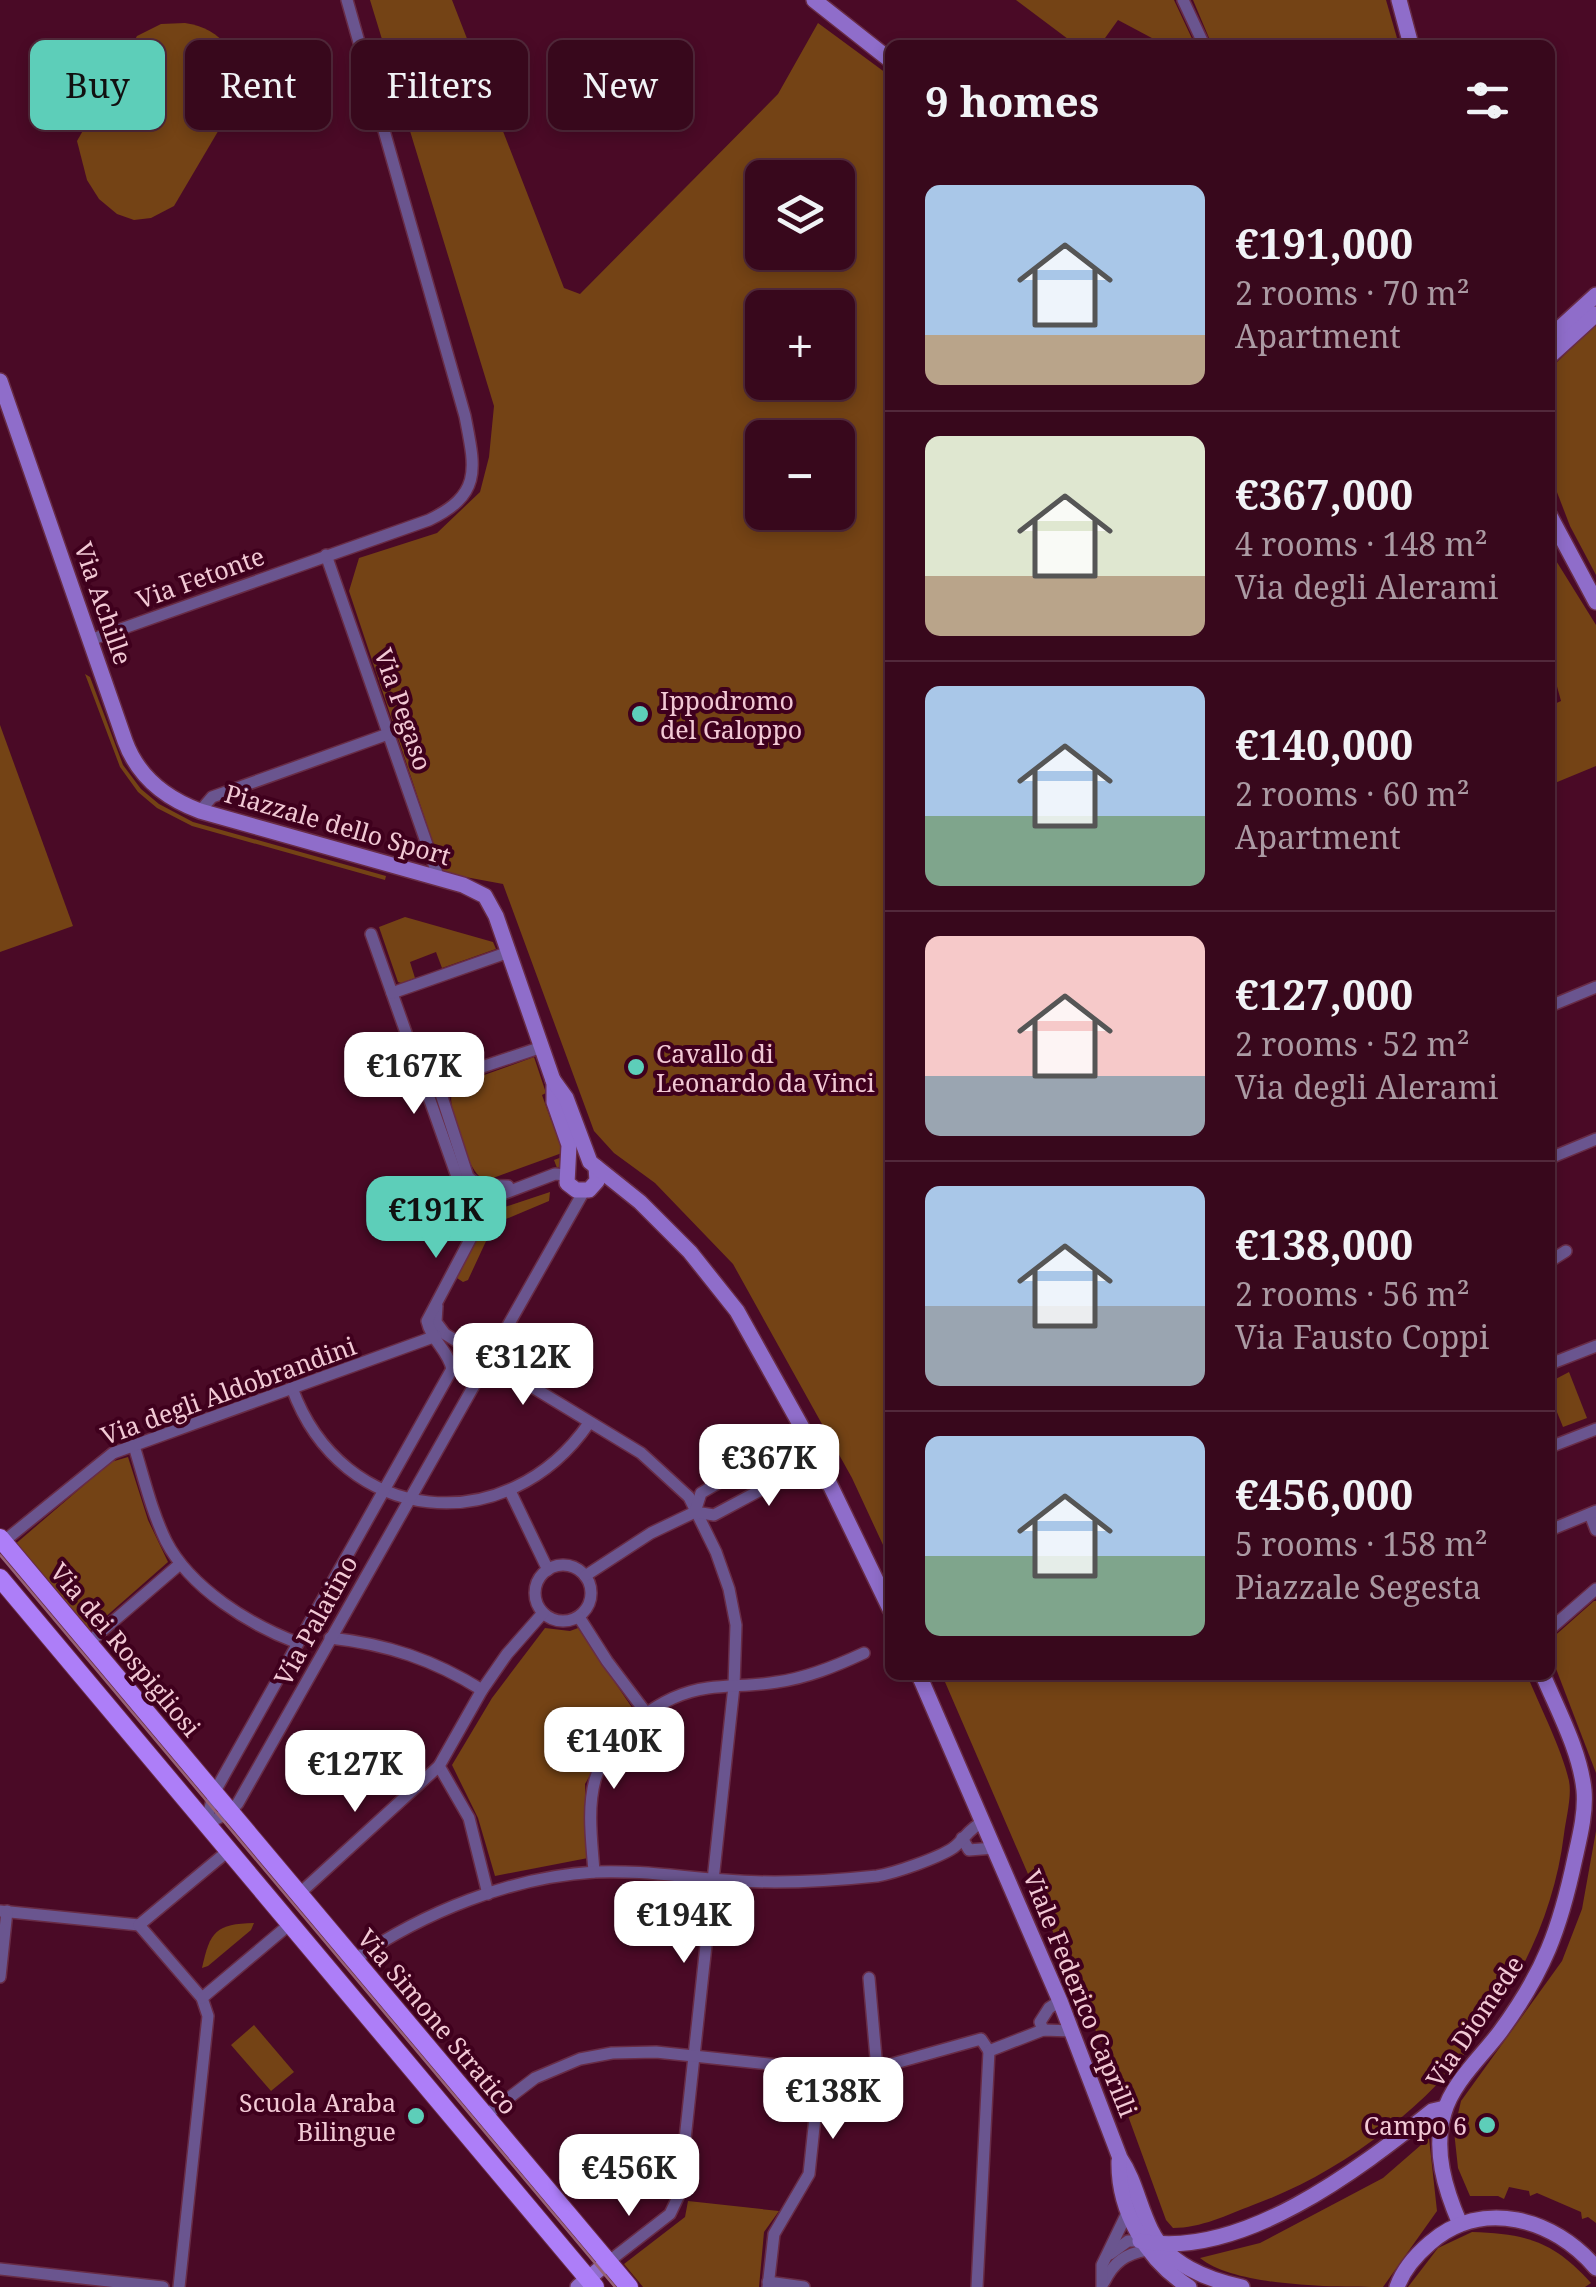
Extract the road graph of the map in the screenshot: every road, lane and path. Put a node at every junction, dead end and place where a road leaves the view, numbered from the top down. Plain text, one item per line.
1 (347, 0) edge
2 (814, 0) edge
3 (1184, 0) edge
4 (1400, 0) edge
5 (834, 14) junction
6 (1202, 40) edge
7 (1410, 40) edge
8 (885, 43) edge
9 (885, 56) edge
10 (1596, 295) edge
11 (1596, 314) edge
12 (1555, 330) edge
13 (1555, 351) edge
14 (0, 381) edge
15 (1555, 525) edge
16 (326, 555) junction
17 (1596, 602) edge
18 (90, 640) junction
19 (388, 734) junction
20 (200, 811) junction
21 (439, 879) junction
22 (371, 934) dead end
23 (509, 952) junction
24 (1596, 987) edge
25 (392, 993) junction
26 (1555, 1004) edge
27 (542, 1047) junction
28 (553, 1080) junction
29 (1596, 1139) edge
30 (1555, 1156) edge
31 (593, 1164) junction
32 (568, 1169) junction
33 (517, 1187) junction
34 (588, 1189) junction
35 (640, 1202) junction
36 (472, 1234) junction
37 (1566, 1250) dead end
38 (1555, 1258) edge
39 (439, 1336) junction
40 (1596, 1346) edge
41 (474, 1353) junction
42 (488, 1358) junction
43 (1555, 1362) edge
44 (478, 1376) junction
45 (292, 1388) junction
46 (589, 1422) junction
47 (1596, 1429) edge
48 (1555, 1445) edge
49 (134, 1446) junction
50 (384, 1490) junction
51 (510, 1491) junction
52 (408, 1500) junction
53 (695, 1512) junction
54 (1593, 1513) edge
55 (1555, 1528) edge
56 (1596, 1530) edge
57 (2, 1540) edge
58 (180, 1564) junction
59 (548, 1570) junction
60 (584, 1576) junction
61 (0, 1578) edge
62 (1595, 1591) edge
63 (885, 1598) edge
64 (543, 1612) junction
65 (578, 1617) junction
66 (1555, 1625) edge
67 (330, 1638) junction
68 (88, 1643) junction
69 (298, 1644) junction
70 (864, 1653) dead end
71 (921, 1680) edge
72 (1545, 1680) edge
73 (734, 1686) junction
74 (482, 1690) junction
75 (647, 1714) junction
76 (439, 1766) junction
77 (214, 1793) junction
78 (230, 1812) junction
79 (983, 1822) junction
80 (206, 1824) junction
81 (962, 1838) junction
82 (994, 1848) junction
83 (228, 1851) junction
84 (594, 1872) junction
85 (714, 1879) junction
86 (299, 1894) junction
87 (488, 1894) junction
88 (3, 1911) edge
89 (290, 1924) junction
90 (139, 1925) junction
91 (354, 1960) junction
92 (0, 1977) edge
93 (869, 1978) dead end
94 (202, 1998) junction
95 (1060, 2002) junction
96 (1043, 2030) junction
97 (1072, 2031) junction
98 (988, 2051) junction
99 (694, 2058) junction
100 (1445, 2108) junction
101 (485, 2116) junction
102 (1120, 2158) junction
103 (1129, 2209) junction
104 (1460, 2224) junction
105 (1203, 2240) junction
106 (1149, 2245) junction
107 (1107, 2257) junction
108 (608, 2262) junction
109 (1596, 2268) edge
110 (0, 2270) edge
111 (1206, 2276) junction
112 (587, 2284) edge
113 (1397, 2284) edge
114 (768, 2285) edge
115 (1102, 2286) edge
116 (162, 2287) edge
117 (179, 2287) edge
118 (629, 2287) edge
119 (804, 2287) edge
120 (978, 2287) edge
121 (1190, 2287) edge
122 (1242, 2287) edge

1 - 16 street, Via Fetonte
2 - 5 street
3 - 6 street
4 - 7 street
5 - 8 street
5 - 9 street
10 - 12 street
11 - 13 street
14 - 18 street, Via Achille
15 - 17 street
16 - 18 street, Via Fetonte
16 - 19 street, Via Pegaso
18 - 20 street, Via Achille
19 - 20 street, Piazzale dello Sport
19 - 21 street, Via Pegaso
20 - 21 street, Piazzale dello Sport
21 - 23 street, Piazzale dello Sport
22 - 25 street
23 - 25 street
23 - 27 street, Piazzale dello Sport
24 - 26 street
25 - 36 street
27 - 28 street, Piazzale dello Sport
27 - 33 street
28 - 31 street, Piazzale dello Sport
28 - 32 street, Piazzale dello Sport
29 - 30 street
31 - 32 street
31 - 34 street
31 - 35 street
32 - 33 street
32 - 34 street
33 - 36 street
34 - 35 street
34 - 42 street
35 - 63 street
36 - 39 street
37 - 38 street
39 - 41 street
39 - 45 street, Via degli Aldobrandini
39 - 50 street, Via Palatino
40 - 43 street
41 - 42 street
41 - 44 street
42 - 44 street, Via Palatino
42 - 46 street
44 - 52 street, Via Palatino
45 - 49 street, Via degli Aldobrandini
45 - 50 street
46 - 51 street
46 - 53 street
47 - 48 street
49 - 57 street, Via degli Aldobrandini
49 - 58 street
50 - 52 street
50 - 69 street, Via Palatino
51 - 52 street
51 - 59 street
52 - 67 street, Via Palatino
53 - 53 street
53 - 60 street
53 - 73 street
54 - 55 street
54 - 56 street
57 - 68 main road, Via dei Rospigliosi
58 - 68 street
58 - 69 street
59 - 60 street
59 - 64 street
60 - 65 street
61 - 80 main road, Via dei Rospigliosi
62 - 66 street
64 - 65 street
64 - 74 street
65 - 75 street
67 - 74 street
67 - 78 street, Via Palatino
68 - 77 main road, Via dei Rospigliosi
69 - 77 street, Via Palatino
70 - 73 street
71 - 79 street, Viale Federico Caprilli
72 - 100 street, Via Diomede
73 - 75 street
73 - 85 street
74 - 76 street
75 - 84 street
76 - 86 street
76 - 87 street
77 - 78 main road, Via dei Rospigliosi
77 - 80 street
78 - 80 street
78 - 86 main road, Via Simone Stratico
79 - 81 street
79 - 82 street, Viale Federico Caprilli
80 - 83 main road, Via dei Rospigliosi
81 - 82 street, Viale Federico Caprilli
81 - 85 street
82 - 95 street, Viale Federico Caprilli
83 - 89 main road, Via Simone Stratico
83 - 90 street
84 - 85 street
84 - 87 street
85 - 99 street
86 - 91 main road, Via Simone Stratico
87 - 91 street
88 - 90 street
88 - 92 street
89 - 94 street
89 - 112 main road, Via Simone Stratico
90 - 94 street
91 - 101 main road, Via Simone Stratico
93 - 98 street
94 - 117 street
95 - 96 street
95 - 97 street, Viale Federico Caprilli
96 - 97 street
96 - 98 street
97 - 102 street, Viale Federico Caprilli
98 - 120 street
99 - 101 street
99 - 108 street
99 - 114 street
100 - 104 street, Via Diomede
100 - 105 street, Via Diomede
101 - 108 main road, Via Simone Stratico
102 - 103 street, Viale Federico Caprilli
102 - 106 street, Viale Federico Caprilli
103 - 106 street, Viale Federico Caprilli
103 - 107 street
104 - 109 street
104 - 113 street
105 - 106 street, Via Diomede
105 - 111 street
106 - 107 street
106 - 111 street
106 - 115 street
106 - 121 street, Viale Federico Caprilli
107 - 115 street
108 - 112 street
108 - 118 main road, Via Simone Stratico
110 - 116 street
111 - 122 street
114 - 119 street

